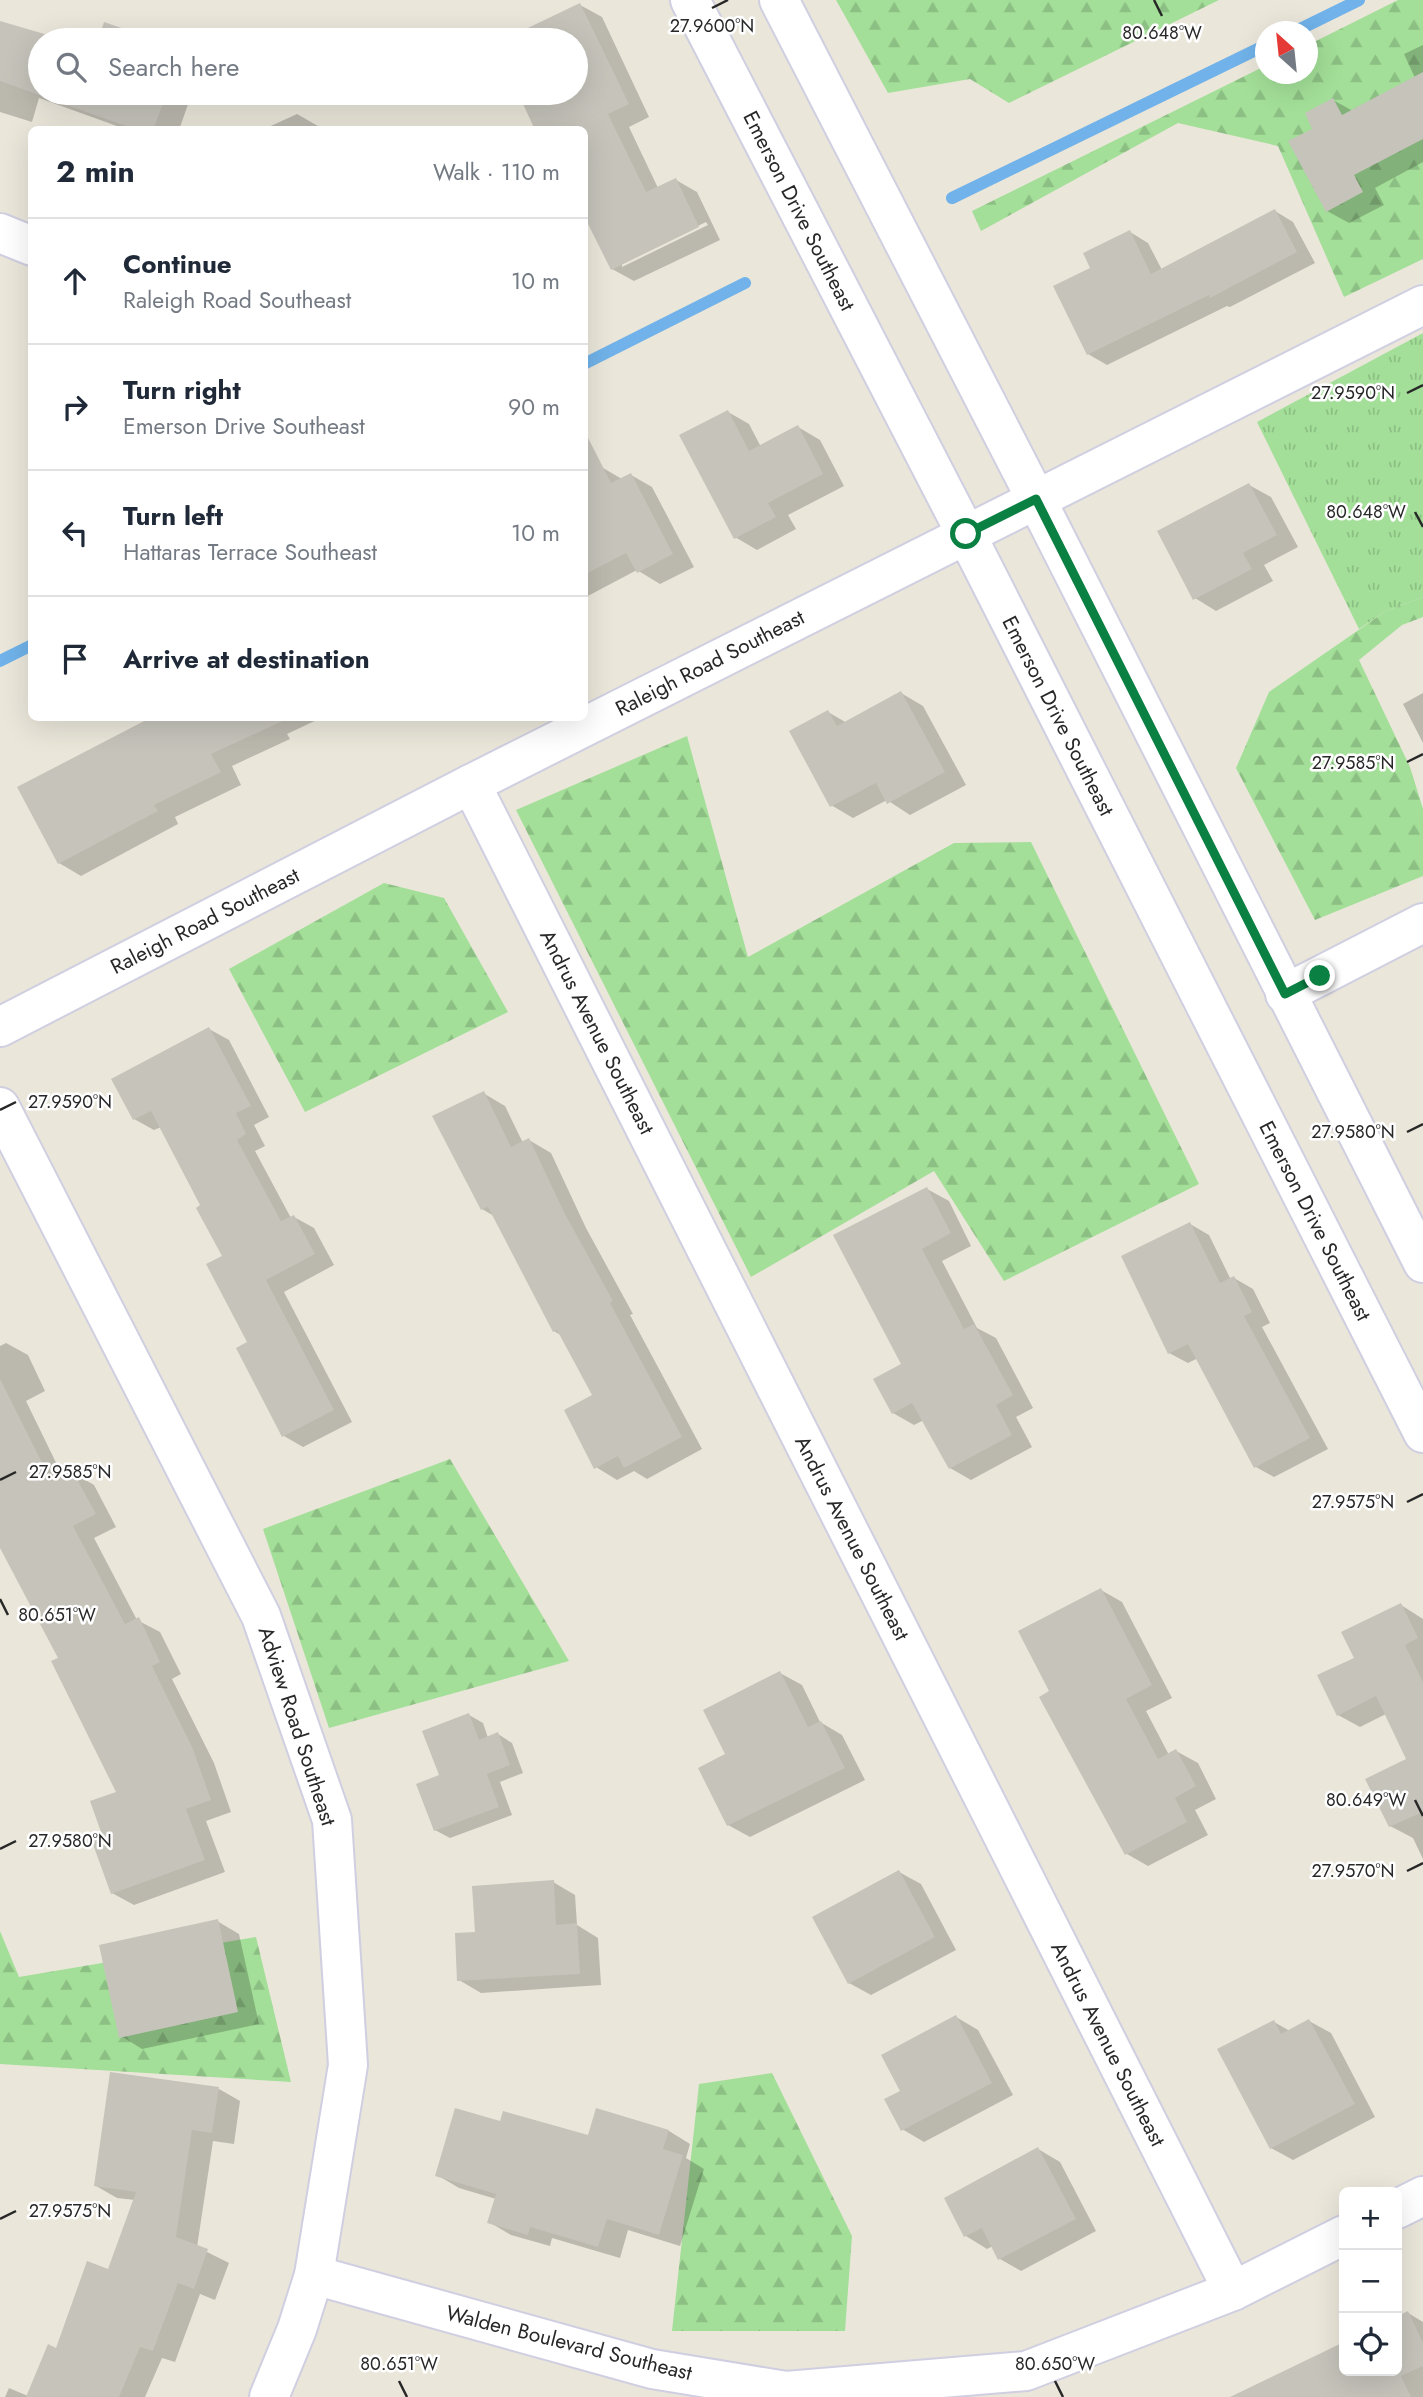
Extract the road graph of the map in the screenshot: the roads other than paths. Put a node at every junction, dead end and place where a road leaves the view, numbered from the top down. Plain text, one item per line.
1 (690, 0) edge
2 (779, 0) edge
3 (0, 233) edge
4 (28, 244) edge
5 (1423, 305) edge
6 (1036, 499) junction
7 (966, 534) junction
8 (471, 784) junction
9 (1423, 923) edge
10 (1285, 994) junction
11 (0, 1027) edge
12 (0, 1107) edge
13 (1423, 1263) edge
14 (1423, 1433) edge
15 (1423, 2196) edge
16 (1402, 2206) edge
17 (1339, 2238) edge
18 (314, 2276) junction
19 (1233, 2291) junction
20 (269, 2397) edge

1 - 7 street, Emerson Drive Southeast
2 - 6 street
3 - 4 street
5 - 6 street, Raleigh Road Southeast
6 - 7 street, Raleigh Road Southeast
6 - 10 street
7 - 8 street, Raleigh Road Southeast
7 - 14 street, Emerson Drive Southeast
8 - 11 street, Raleigh Road Southeast
8 - 19 street, Andrus Avenue Southeast
9 - 10 street
10 - 13 street
12 - 18 street, Adview Road Southeast
15 - 16 street
17 - 19 street, Walden Boulevard Southeast
18 - 19 street, Walden Boulevard Southeast
18 - 20 street, Adview Road Southeast

